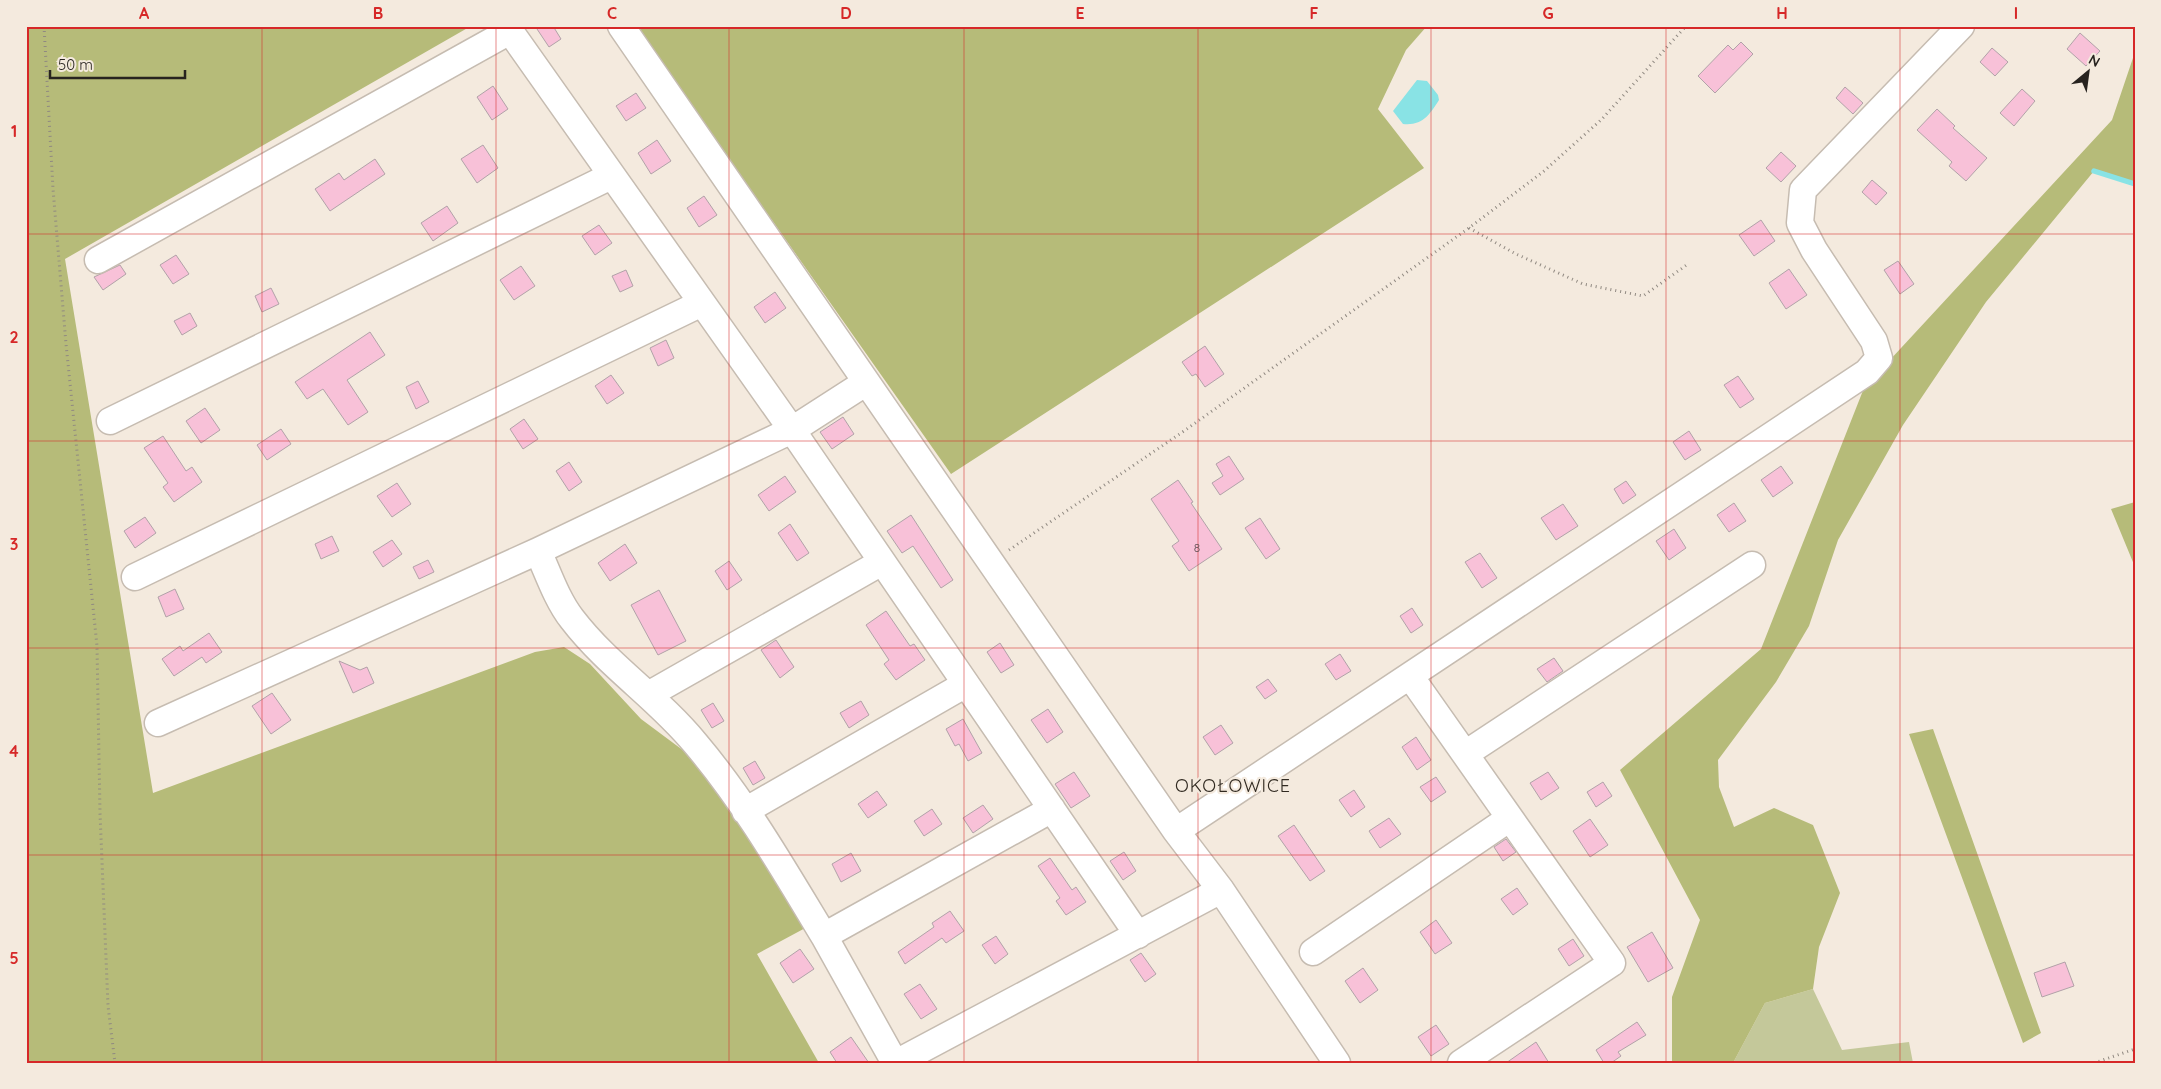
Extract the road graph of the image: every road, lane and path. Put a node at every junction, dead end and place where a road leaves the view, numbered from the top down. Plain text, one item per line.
1 (44, 26) edge
2 (621, 26) edge
3 (1686, 26) edge
4 (1961, 26) edge
5 (611, 176) junction
6 (1468, 228) junction
7 (98, 260) dead end
8 (1688, 264) dead end
9 (702, 303) junction
10 (865, 382) junction
11 (110, 421) dead end
12 (792, 430) junction
13 (538, 551) junction
14 (882, 562) junction
15 (992, 562) junction
16 (1752, 565) dead end
17 (135, 577) dead end
18 (1410, 676) junction
19 (966, 684) junction
20 (648, 695) junction
21 (158, 723) dead end
22 (1465, 754) junction
23 (1052, 809) junction
24 (745, 811) junction
25 (1510, 818) junction
26 (1176, 831) junction
27 (1222, 890) junction
28 (1138, 935) junction
29 (824, 936) junction
30 (1313, 952) dead end
31 (2135, 1049) edge
32 (115, 1063) edge
33 (895, 1063) edge
34 (1337, 1063) edge
35 (1461, 1063) edge
36 (2094, 1063) edge

1 - 32 path
2 - 10 street
3 - 6 path
4 - 18 street
5 - 7 street
5 - 9 street
5 - 11 street
6 - 8 path
6 - 15 path
9 - 12 street
9 - 17 street
10 - 12 street
10 - 15 street
12 - 13 street
12 - 14 street
13 - 20 street
13 - 21 street
14 - 19 street
14 - 20 street
15 - 26 street
16 - 22 street
18 - 22 street
18 - 26 street
19 - 23 street
19 - 24 street
20 - 24 street
22 - 25 street
23 - 28 street
23 - 29 street
24 - 29 street
25 - 30 street
25 - 35 street
26 - 27 street
27 - 28 street
27 - 34 street
28 - 33 street
29 - 33 street
31 - 36 path

